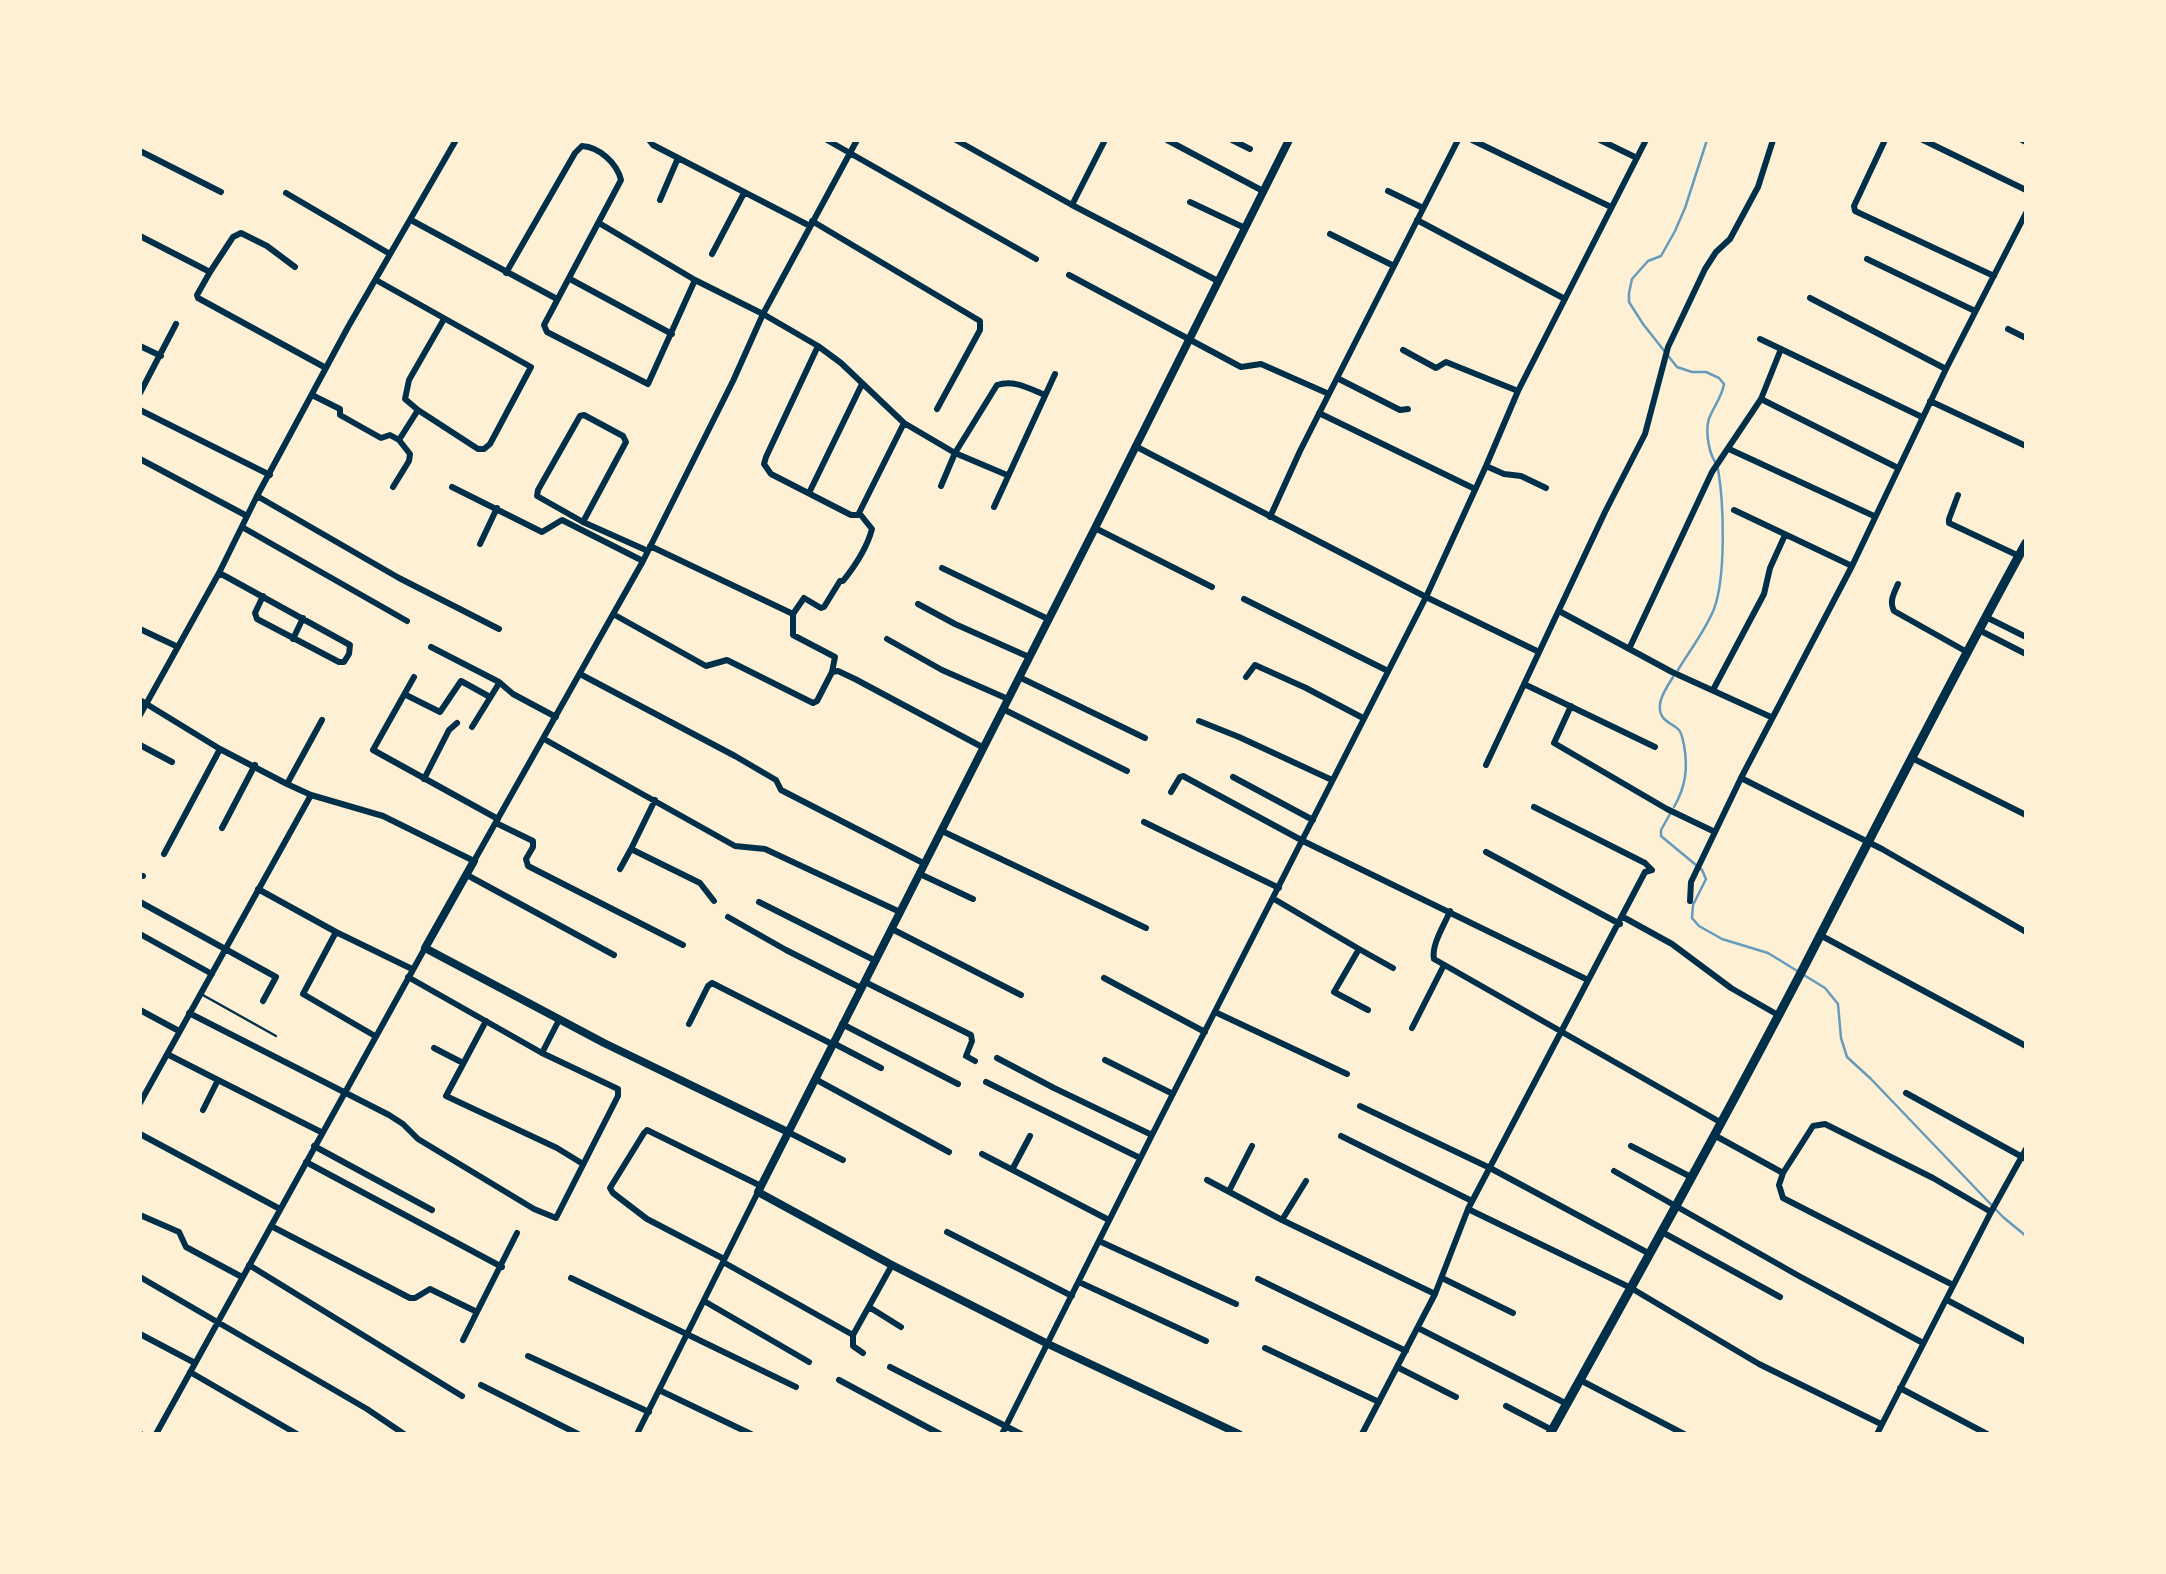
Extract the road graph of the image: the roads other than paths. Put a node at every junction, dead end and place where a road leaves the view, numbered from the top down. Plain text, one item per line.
1 (456, 140) edge
2 (650, 140) edge
3 (828, 140) edge
4 (858, 140) edge
5 (956, 140) edge
6 (1105, 140) edge
7 (1167, 140) edge
8 (1232, 140) edge
9 (1289, 140) edge
10 (1458, 140) edge
11 (1472, 140) edge
12 (1600, 140) edge
13 (1646, 140) edge
14 (1774, 140) edge
15 (1884, 140) edge
16 (1923, 140) edge
17 (1250, 149) dead end
18 (140, 151) edge
19 (851, 152) junction
20 (678, 158) junction
21 (1637, 158) junction
22 (2026, 190) edge
23 (1263, 191) junction
24 (1388, 191) dead end
25 (221, 192) dead end
26 (744, 192) junction
27 (286, 193) dead end
28 (660, 200) dead end
29 (1190, 202) dead end
30 (1072, 206) junction
31 (1424, 208) junction
32 (1611, 208) junction
33 (2026, 213) edge
34 (411, 220) junction
35 (1418, 220) junction
36 (599, 223) junction
37 (811, 223) junction
38 (1245, 228) junction
39 (1330, 234) dead end
40 (140, 236) edge
41 (390, 254) junction
42 (712, 254) dead end
43 (1036, 259) dead end
44 (1867, 260) dead end
45 (1394, 266) junction
46 (295, 267) dead end
47 (210, 272) junction
48 (506, 273) junction
49 (1070, 275) dead end
50 (1994, 276) junction
51 (570, 279) junction
52 (376, 280) junction
53 (695, 280) junction
54 (1218, 281) junction
55 (1564, 298) junction
56 (1810, 298) dead end
57 (557, 300) junction
58 (1976, 311) junction
59 (763, 314) junction
60 (444, 318) junction
61 (176, 324) dead end
62 (2008, 329) dead end
63 (672, 334) junction
64 (2026, 338) edge
65 (1760, 340) dead end
66 (1188, 341) junction
67 (140, 346) edge
68 (818, 346) junction
69 (1403, 350) dead end
70 (1781, 350) junction
71 (161, 356) junction
72 (326, 368) junction
73 (1946, 368) junction
74 (1055, 374) dead end
75 (1337, 378) junction
76 (862, 384) junction
77 (1518, 391) junction
78 (140, 393) edge
79 (1328, 394) junction
80 (312, 395) junction
81 (1045, 395) junction
82 (1761, 399) junction
83 (1930, 400) junction
84 (936, 408) dead end
85 (1408, 408) dead end
86 (140, 410) edge
87 (418, 410) junction
88 (1319, 413) junction
89 (1922, 417) junction
90 (904, 424) junction
91 (399, 440) junction
92 (1135, 446) junction
93 (2026, 446) edge
94 (1729, 449) junction
95 (955, 453) junction
96 (140, 459) edge
97 (1486, 466) junction
98 (1898, 468) junction
99 (270, 475) junction
100 (1006, 475) junction
101 (452, 486) dead end
102 (941, 486) dead end
103 (392, 487) dead end
104 (1546, 488) dead end
105 (1475, 489) junction
106 (809, 493) junction
107 (1958, 495) dead end
108 (257, 496) junction
109 (994, 507) dead end
110 (496, 508) junction
111 (1734, 510) dead end
112 (860, 514) junction
113 (247, 516) junction
114 (1874, 516) junction
115 (1270, 517) junction
116 (583, 522) junction
117 (242, 527) junction
118 (1095, 528) junction
119 (1785, 536) junction
120 (2026, 543) edge
121 (480, 544) dead end
122 (649, 549) junction
123 (2019, 556) junction
124 (643, 561) junction
125 (1852, 566) junction
126 (942, 568) dead end
127 (219, 573) junction
128 (1898, 584) dead end
129 (1212, 587) dead end
130 (262, 596) junction
131 (1426, 597) junction
132 (1244, 599) dead end
133 (918, 604) dead end
134 (1559, 611) junction
135 (613, 614) junction
136 (793, 614) junction
137 (1986, 616) junction
138 (302, 618) junction
139 (1048, 619) junction
140 (407, 621) dead end
141 (140, 629) edge
142 (499, 629) dead end
143 (1979, 630) junction
144 (2026, 637) edge
145 (888, 639) dead end
146 (293, 640) junction
147 (178, 646) junction
148 (431, 647) dead end
149 (1629, 648) junction
150 (1539, 652) junction
151 (1967, 652) junction
152 (2026, 654) edge
153 (1028, 657) junction
154 (1388, 670) junction
155 (832, 672) junction
156 (580, 674) junction
157 (414, 677) dead end
158 (1246, 677) dead end
159 (1019, 678) junction
160 (1524, 684) junction
161 (498, 685) dead end
162 (1712, 690) junction
163 (406, 695) junction
164 (490, 697) junction
165 (1008, 699) junction
166 (143, 702) edge
167 (1571, 706) junction
168 (1003, 709) junction
169 (140, 715) edge
170 (1771, 716) junction
171 (556, 717) junction
172 (1363, 718) junction
173 (322, 720) dead end
174 (457, 722) dead end
175 (1199, 722) dead end
176 (472, 726) dead end
177 (1145, 738) dead end
178 (544, 739) junction
179 (140, 745) edge
180 (1655, 747) dead end
181 (984, 748) junction
182 (220, 749) junction
183 (1912, 758) junction
184 (172, 762) dead end
185 (1486, 765) dead end
186 (254, 766) junction
187 (1127, 771) dead end
188 (1233, 777) dead end
189 (1741, 778) junction
190 (424, 779) junction
191 (1332, 780) junction
192 (287, 784) junction
193 (1171, 792) dead end
194 (311, 795) junction
195 (655, 800) junction
196 (1534, 807) dead end
197 (2026, 815) edge
198 (1313, 820) junction
199 (497, 821) junction
200 (1144, 822) dead end
201 (222, 828) dead end
202 (942, 831) junction
203 (1715, 832) junction
204 (1304, 841) junction
205 (1867, 842) junction
206 (631, 849) junction
207 (1486, 852) dead end
208 (164, 854) dead end
209 (474, 861) junction
210 (925, 864) junction
211 (620, 869) dead end
212 (920, 874) junction
213 (467, 875) junction
214 (1279, 888) junction
215 (258, 889) junction
216 (1274, 898) junction
217 (974, 899) dead end
218 (714, 901) dead end
219 (1690, 901) dead end
220 (140, 902) edge
221 (759, 902) dead end
222 (1450, 911) junction
223 (900, 912) junction
224 (728, 916) dead end
225 (1621, 921) junction
226 (892, 928) junction
227 (1146, 928) dead end
228 (336, 932) junction
229 (2026, 932) edge
230 (140, 934) edge
231 (1820, 935) junction
232 (683, 946) dead end
233 (425, 948) junction
234 (225, 950) junction
235 (1359, 950) junction
236 (614, 954) dead end
237 (876, 961) junction
238 (1444, 965) junction
239 (1393, 968) dead end
240 (212, 974) junction
241 (410, 974) junction
242 (1104, 978) dead end
243 (1588, 980) junction
244 (863, 985) junction
245 (200, 993) junction
246 (1021, 996) dead end
247 (264, 1001) dead end
248 (140, 1010) edge
249 (1368, 1010) dead end
250 (1215, 1012) junction
251 (189, 1014) junction
252 (1778, 1015) junction
253 (559, 1020) junction
254 (486, 1021) junction
255 (689, 1024) dead end
256 (842, 1024) junction
257 (1412, 1028) dead end
258 (179, 1030) junction
259 (1561, 1031) junction
260 (1205, 1032) junction
261 (276, 1036) dead end
262 (375, 1036) junction
263 (833, 1044) junction
264 (2026, 1046) edge
265 (434, 1048) dead end
266 (542, 1053) junction
267 (166, 1054) junction
268 (997, 1058) dead end
269 (1105, 1060) dead end
270 (976, 1061) dead end
271 (464, 1063) junction
272 (881, 1068) dead end
273 (1347, 1074) dead end
274 (816, 1079) junction
275 (218, 1080) junction
276 (986, 1082) dead end
277 (958, 1084) dead end
278 (1906, 1093) dead end
279 (344, 1094) junction
280 (1173, 1094) junction
281 (140, 1104) edge
282 (1360, 1106) dead end
283 (202, 1110) dead end
284 (1720, 1122) junction
285 (321, 1132) junction
286 (788, 1132) junction
287 (140, 1134) edge
288 (1152, 1135) junction
289 (1714, 1135) junction
290 (1030, 1136) dead end
291 (1341, 1136) dead end
292 (314, 1146) junction
293 (1252, 1146) dead end
294 (1631, 1146) dead end
295 (949, 1152) dead end
296 (982, 1154) dead end
297 (2025, 1155) edge
298 (1140, 1158) junction
299 (843, 1160) dead end
300 (306, 1162) junction
301 (583, 1164) junction
302 (1013, 1168) junction
303 (1490, 1168) junction
304 (1614, 1170) dead end
305 (1783, 1172) junction
306 (1691, 1177) junction
307 (1207, 1180) dead end
308 (1306, 1181) dead end
309 (759, 1189) junction
310 (1229, 1191) junction
311 (1470, 1206) junction
312 (1676, 1206) junction
313 (1994, 1207) junction
314 (280, 1209) junction
315 (432, 1210) dead end
316 (140, 1215) edge
317 (1109, 1220) junction
318 (1282, 1220) junction
319 (271, 1226) junction
320 (947, 1232) dead end
321 (1662, 1232) junction
322 (517, 1234) dead end
323 (1098, 1241) junction
324 (1650, 1254) junction
325 (724, 1260) junction
326 (249, 1265) junction
327 (892, 1265) junction
328 (502, 1267) junction
329 (140, 1277) edge
330 (242, 1277) junction
331 (571, 1278) dead end
332 (1442, 1278) junction
333 (1258, 1280) dead end
334 (1079, 1282) junction
335 (1954, 1284) junction
336 (1631, 1288) junction
337 (1434, 1294) junction
338 (1072, 1296) junction
339 (1780, 1298) dead end
340 (1946, 1300) junction
341 (704, 1301) junction
342 (1236, 1304) dead end
343 (869, 1307) junction
344 (477, 1312) junction
345 (1513, 1313) dead end
346 (217, 1321) junction
347 (901, 1327) dead end
348 (1418, 1328) junction
349 (140, 1334) edge
350 (687, 1335) junction
351 (853, 1335) junction
352 (464, 1340) dead end
353 (1206, 1341) dead end
354 (2026, 1342) edge
355 (1048, 1344) junction
356 (1922, 1344) junction
357 (1265, 1348) dead end
358 (1406, 1351) junction
359 (863, 1353) dead end
360 (528, 1356) dead end
361 (808, 1362) dead end
362 (195, 1363) junction
363 (890, 1367) dead end
364 (1397, 1367) junction
365 (190, 1372) junction
366 (840, 1380) dead end
367 (1580, 1380) junction
368 (481, 1385) dead end
369 (796, 1387) dead end
370 (1900, 1388) junction
371 (659, 1390) junction
372 (462, 1396) dead end
373 (1456, 1397) dead end
374 (1379, 1402) junction
375 (1566, 1404) junction
376 (1506, 1406) dead end
377 (649, 1412) junction
378 (1881, 1424) junction
379 (1004, 1430) edge
380 (1551, 1432) edge
381 (156, 1434) edge
382 (297, 1434) edge
383 (404, 1434) edge
384 (578, 1434) edge
385 (637, 1434) edge
386 (751, 1434) edge
387 (940, 1434) edge
388 (1022, 1434) edge
389 (1239, 1434) edge
390 (1362, 1434) edge
391 (1684, 1434) edge
392 (1877, 1434) edge
393 (1988, 1434) edge

1 - 34 street
2 - 20 street
3 - 19 street
4 - 19 street
5 - 30 street
6 - 30 street
7 - 23 street
8 - 17 street
9 - 23 street
10 - 31 street
11 - 32 street
12 - 21 street
13 - 21 street
14 - 134 street
15 - 50 street
16 - 22 street
18 - 25 street
19 - 37 street
19 - 43 street
20 - 26 street
20 - 28 street
21 - 32 street
23 - 38 street
24 - 31 street
26 - 37 street
26 - 42 street
27 - 41 street
29 - 38 street
30 - 54 street
31 - 35 street
32 - 55 street
33 - 50 street
34 - 41 street
34 - 48 street
35 - 45 street
35 - 55 street
36 - 48 street
36 - 51 street
36 - 53 street
37 - 59 street
37 - 84 street
38 - 54 street
39 - 45 street
40 - 47 street
41 - 52 street
44 - 58 street
45 - 75 street
46 - 47 street
47 - 72 street
48 - 57 street
49 - 66 street
50 - 58 street
51 - 57 street
51 - 63 street
52 - 60 street
52 - 72 street
53 - 59 street
53 - 63 street
54 - 66 street
55 - 77 street
56 - 73 street
57 - 63 street
58 - 73 street
59 - 68 street
59 - 122 street
60 - 87 street
60 - 87 street
61 - 71 street
62 - 64 street
65 - 70 street
66 - 79 street
66 - 92 street
67 - 71 street
68 - 76 street
68 - 106 street
69 - 77 street
70 - 82 street
70 - 89 street
71 - 78 street
72 - 80 street
73 - 83 street
74 - 81 street
75 - 79 street
75 - 85 street
76 - 90 street
76 - 106 street
77 - 97 street
79 - 88 street
80 - 91 street
80 - 99 street
81 - 95 street
81 - 100 street
82 - 94 street
82 - 98 street
83 - 89 street
83 - 93 street
86 - 99 street
87 - 91 street
88 - 105 street
88 - 115 street
89 - 98 street
90 - 95 street
90 - 112 street
91 - 103 street
92 - 115 street
92 - 118 street
94 - 114 street
94 - 149 street
95 - 100 street
95 - 102 street
96 - 113 street
97 - 104 street
97 - 105 street
98 - 114 street
99 - 108 street
100 - 109 street
101 - 110 street
105 - 131 street
106 - 112 street
107 - 123 street
108 - 113 street
108 - 142 street
110 - 121 street
110 - 124 street
111 - 119 street
112 - 136 street
113 - 117 street
114 - 125 street
115 - 131 street
116 - 116 street
116 - 122 street
117 - 127 street
117 - 140 street
118 - 129 street
118 - 139 street
119 - 125 street
119 - 162 street
120 - 123 main road
122 - 124 street
122 - 136 street
123 - 137 main road
124 - 135 street
125 - 170 street
126 - 139 street
127 - 130 street
127 - 147 street
128 - 151 street
130 - 138 street
130 - 146 street
131 - 150 street
131 - 154 street
132 - 154 street
133 - 153 street
134 - 149 street
134 - 150 street
135 - 155 street
135 - 156 street
136 - 155 street
137 - 143 main road
137 - 144 street
138 - 146 street
138 - 146 street
139 - 153 street
141 - 147 street
143 - 151 main road
143 - 152 street
145 - 165 street
147 - 166 street
148 - 171 street
149 - 162 street
150 - 160 street
151 - 183 main road
153 - 159 street
154 - 172 street
155 - 181 street
156 - 171 street
156 - 210 street
157 - 163 street
158 - 172 street
159 - 165 street
159 - 177 street
160 - 167 street
160 - 185 street
161 - 164 street
162 - 170 street
163 - 164 street
163 - 190 street
164 - 176 street
165 - 168 street
166 - 169 street
166 - 182 street
167 - 180 street
167 - 203 street
168 - 181 street
168 - 187 street
170 - 189 street
171 - 178 street
172 - 191 street
173 - 192 street
174 - 190 street
175 - 191 street
178 - 195 street
178 - 199 street
179 - 184 street
181 - 202 street
182 - 186 street
182 - 208 street
183 - 197 street
183 - 205 main road
186 - 192 street
186 - 201 street
188 - 198 street
189 - 203 street
189 - 205 street
190 - 199 street
191 - 198 street
192 - 194 street
193 - 204 street
194 - 209 street
194 - 215 street
195 - 206 street
195 - 223 street
196 - 225 street
198 - 204 street
199 - 209 street
199 - 232 street
200 - 214 street
202 - 210 street
202 - 227 street
203 - 219 street
204 - 214 street
204 - 222 street
205 - 229 street
205 - 231 main road
206 - 211 street
206 - 218 street
207 - 225 street
209 - 213 street
210 - 212 street
212 - 217 street
212 - 223 street
213 - 233 street
213 - 236 street
214 - 216 street
215 - 228 street
215 - 234 street
216 - 235 street
216 - 250 street
220 - 234 street
221 - 237 street
222 - 238 street
222 - 243 street
223 - 226 street
224 - 244 street
225 - 243 street
225 - 252 street
226 - 237 street
226 - 246 street
228 - 241 street
228 - 262 street
230 - 240 street
231 - 252 main road
231 - 264 street
233 - 241 street
233 - 253 street
234 - 240 street
234 - 247 street
235 - 239 street
235 - 249 street
237 - 244 street
238 - 257 street
238 - 259 street
240 - 245 street
241 - 254 street
241 - 262 street
242 - 260 street
243 - 259 street
244 - 256 street
244 - 270 street
245 - 251 street
245 - 261 lane
248 - 258 street
250 - 260 street
250 - 273 street
251 - 258 street
251 - 279 street
252 - 284 main road
253 - 266 street
253 - 286 street
254 - 266 street
254 - 271 street
255 - 263 street
256 - 263 street
256 - 277 street
258 - 267 street
259 - 284 street
259 - 303 street
260 - 280 street
262 - 279 street
263 - 272 street
263 - 274 street
265 - 271 street
266 - 301 street
267 - 275 street
267 - 281 street
268 - 288 street
269 - 280 street
271 - 301 street
274 - 286 street
274 - 295 street
275 - 283 street
275 - 285 street
276 - 298 street
278 - 297 street
279 - 285 street
279 - 301 street
280 - 288 street
282 - 303 street
284 - 289 main road
285 - 292 street
286 - 299 street
286 - 309 street
287 - 314 street
288 - 298 street
289 - 305 street
289 - 306 main road
290 - 302 street
291 - 311 street
292 - 300 street
292 - 315 street
293 - 310 street
294 - 306 street
296 - 302 street
297 - 313 street
298 - 317 street
300 - 314 street
300 - 328 street
302 - 317 street
303 - 311 street
303 - 324 street
304 - 312 street
305 - 313 street
305 - 335 street
306 - 312 main road
307 - 310 street
308 - 318 street
309 - 325 street
309 - 325 street
309 - 327 street
310 - 318 street
311 - 332 street
311 - 336 street
312 - 321 main road
312 - 356 street
313 - 335 street
314 - 319 street
316 - 330 street
317 - 323 street
318 - 337 street
319 - 326 street
319 - 344 street
320 - 338 street
321 - 324 main road
321 - 339 street
322 - 328 street
323 - 334 street
323 - 342 street
324 - 336 main road
325 - 341 street
325 - 351 street
326 - 330 street
326 - 372 street
327 - 343 street
327 - 355 street
328 - 344 street
329 - 346 street
330 - 346 street
331 - 350 street
332 - 337 street
332 - 345 street
333 - 358 street
334 - 338 street
334 - 353 street
335 - 340 street
336 - 367 main road
336 - 378 street
337 - 348 street
338 - 355 street
340 - 354 street
340 - 356 street
341 - 350 street
341 - 361 street
343 - 347 street
343 - 351 street
344 - 352 street
346 - 362 street
346 - 383 street
348 - 358 street
348 - 375 street
349 - 362 street
350 - 369 street
350 - 371 street
351 - 359 street
355 - 379 street
355 - 389 street
356 - 370 street
357 - 374 street
358 - 364 street
360 - 377 street
362 - 365 street
363 - 379 street
364 - 373 street
364 - 374 street
365 - 381 street
365 - 382 street
366 - 387 street
367 - 375 main road
367 - 391 street
368 - 384 street
370 - 378 street
370 - 393 street
371 - 377 street
371 - 386 street
374 - 390 street
375 - 380 main road
376 - 380 street
377 - 385 street
378 - 392 street
379 - 388 street

